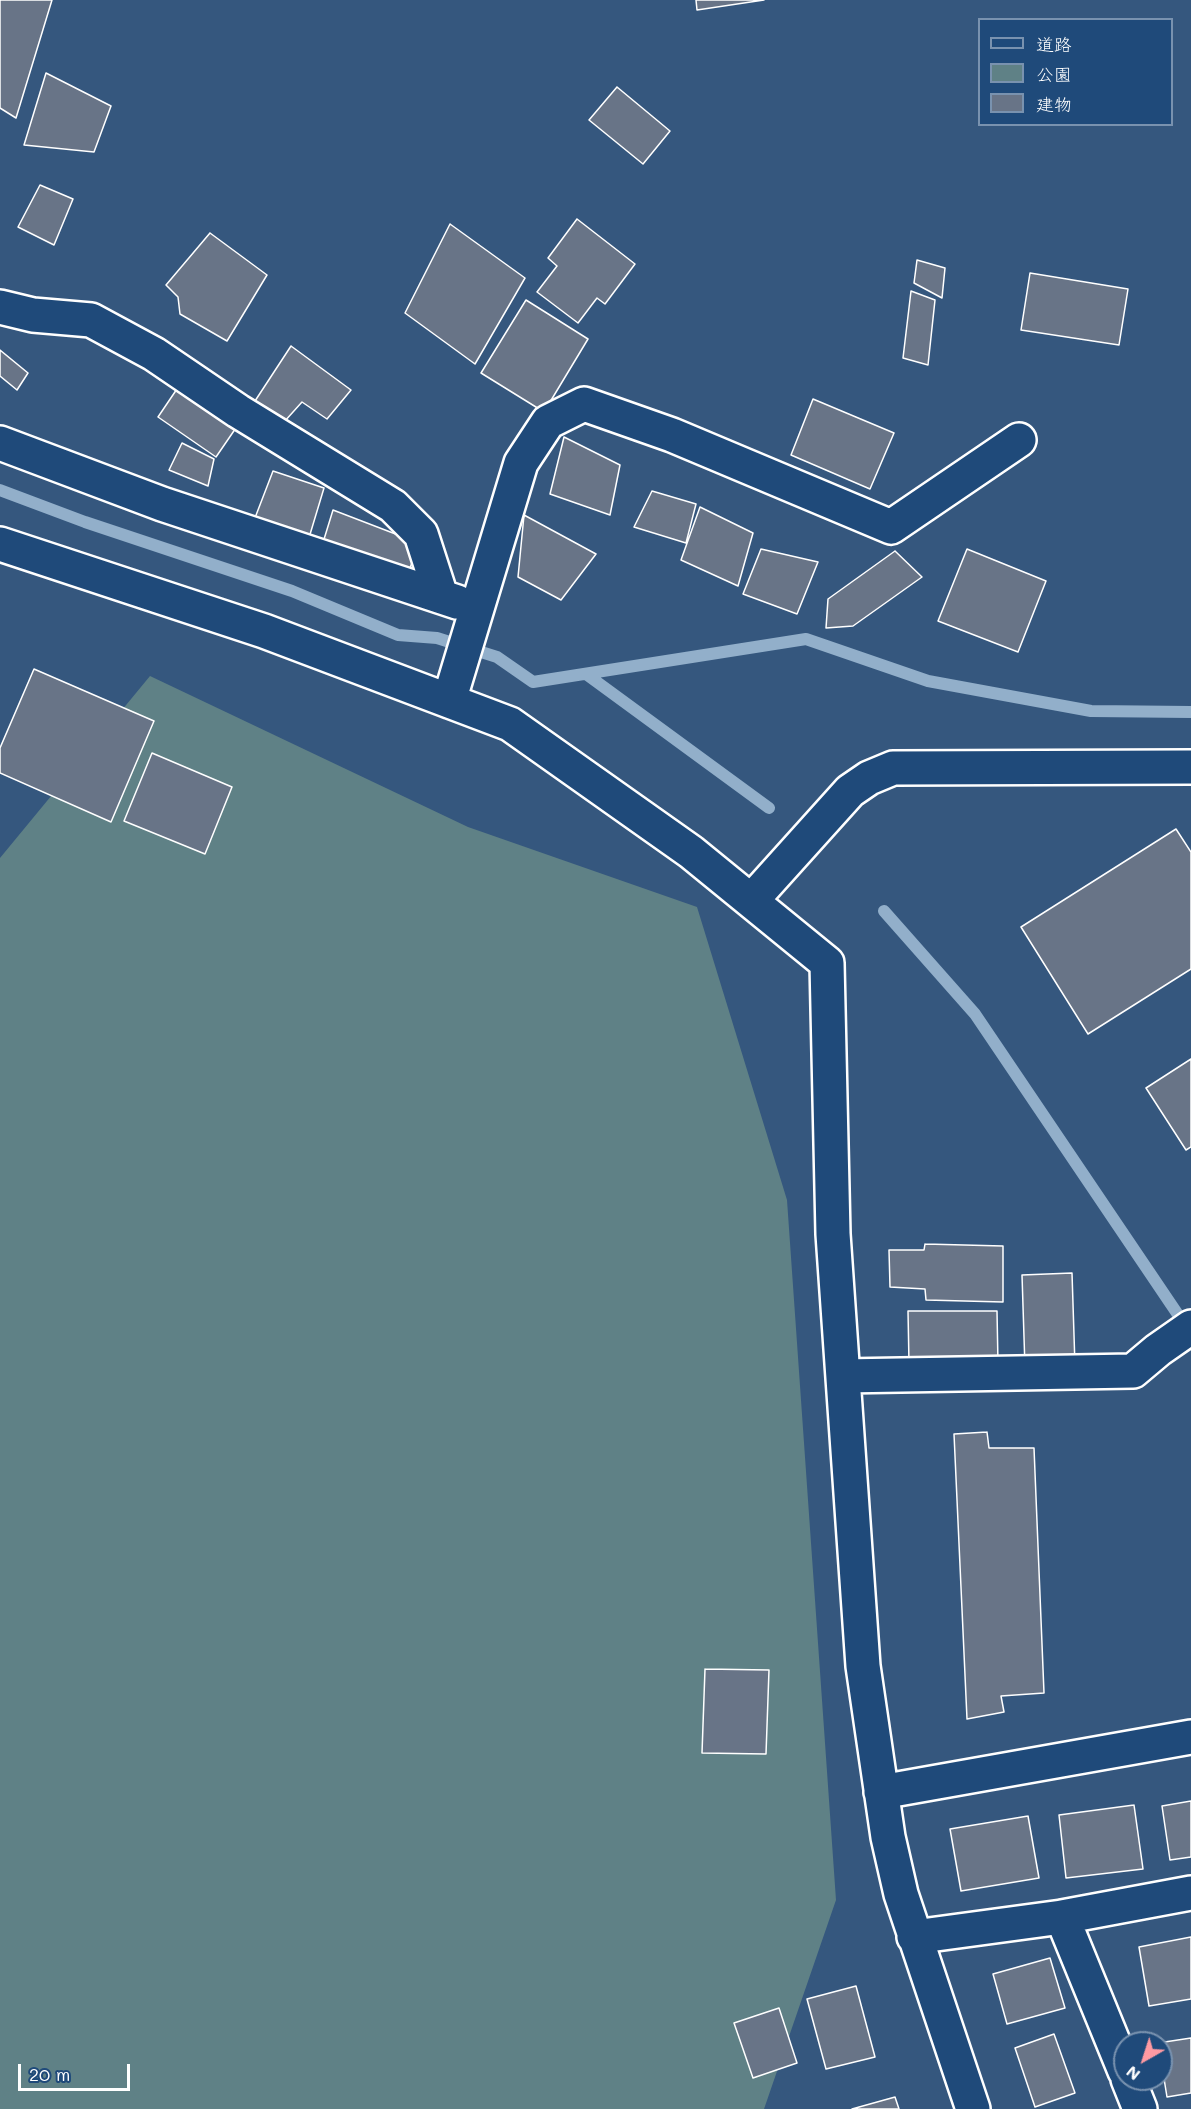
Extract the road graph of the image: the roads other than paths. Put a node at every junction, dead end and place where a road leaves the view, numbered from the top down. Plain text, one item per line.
1 (0, 307) edge
2 (1019, 440) dead end
3 (0, 443) edge
4 (0, 544) edge
5 (441, 596) junction
6 (474, 617) junction
7 (449, 701) junction
8 (1191, 767) edge
9 (750, 901) junction
10 (1191, 1327) edge
11 (843, 1377) junction
12 (1191, 1737) edge
13 (881, 1792) junction
14 (1191, 1893) edge
15 (1062, 1917) junction
16 (914, 1937) junction
17 (1113, 2042) edge
18 (1133, 2091) edge
19 (973, 2109) edge
20 (1140, 2109) edge

1 - 5 street
2 - 6 street
3 - 5 street
4 - 7 street
5 - 6 street
6 - 7 street
7 - 9 street
8 - 9 street
9 - 11 street
10 - 11 street
11 - 13 street
12 - 13 street
13 - 16 street
14 - 15 street
15 - 16 street
15 - 17 street
16 - 19 street
18 - 20 street

